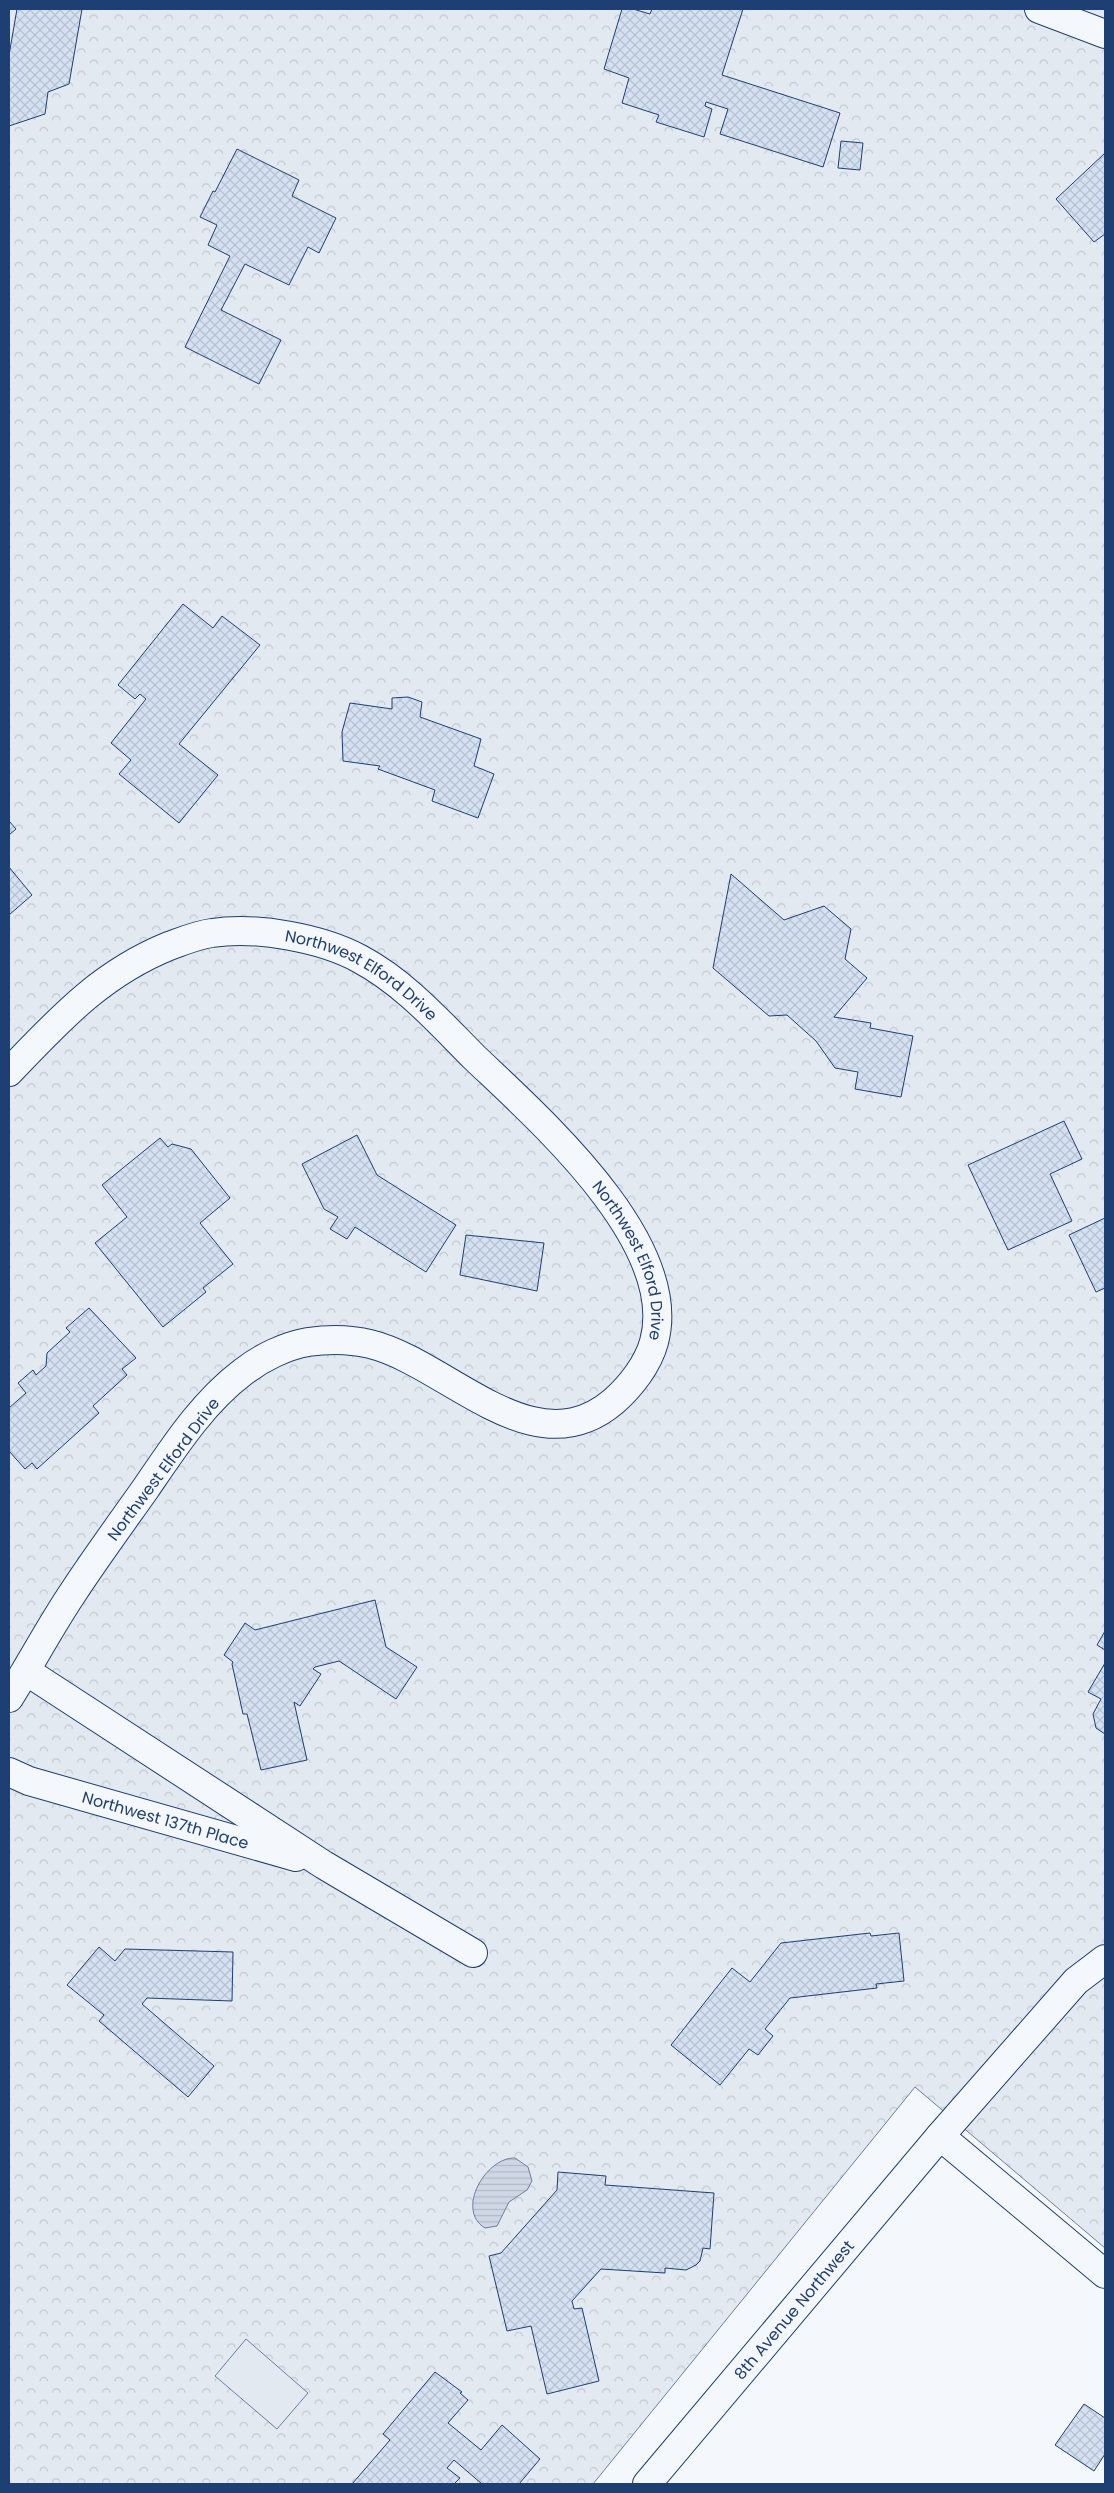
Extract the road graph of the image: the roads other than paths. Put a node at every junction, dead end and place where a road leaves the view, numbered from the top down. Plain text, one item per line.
1 (1039, 9) edge
2 (1105, 34) edge
3 (9, 1072) edge
4 (26, 1671) junction
5 (9, 1698) edge
6 (9, 1772) edge
7 (324, 1865) junction
8 (472, 1953) dead end
9 (1105, 1959) edge
10 (940, 2136) junction
11 (1105, 2274) edge
12 (647, 2484) edge

1 - 2 street
3 - 4 street, Northwest Elford Drive
4 - 5 street, Northwest Elford Drive
4 - 7 street
6 - 7 street, Northwest 137th Place
7 - 8 street
9 - 10 street, 8th Avenue Northwest
10 - 11 street
10 - 12 street, 8th Avenue Northwest

